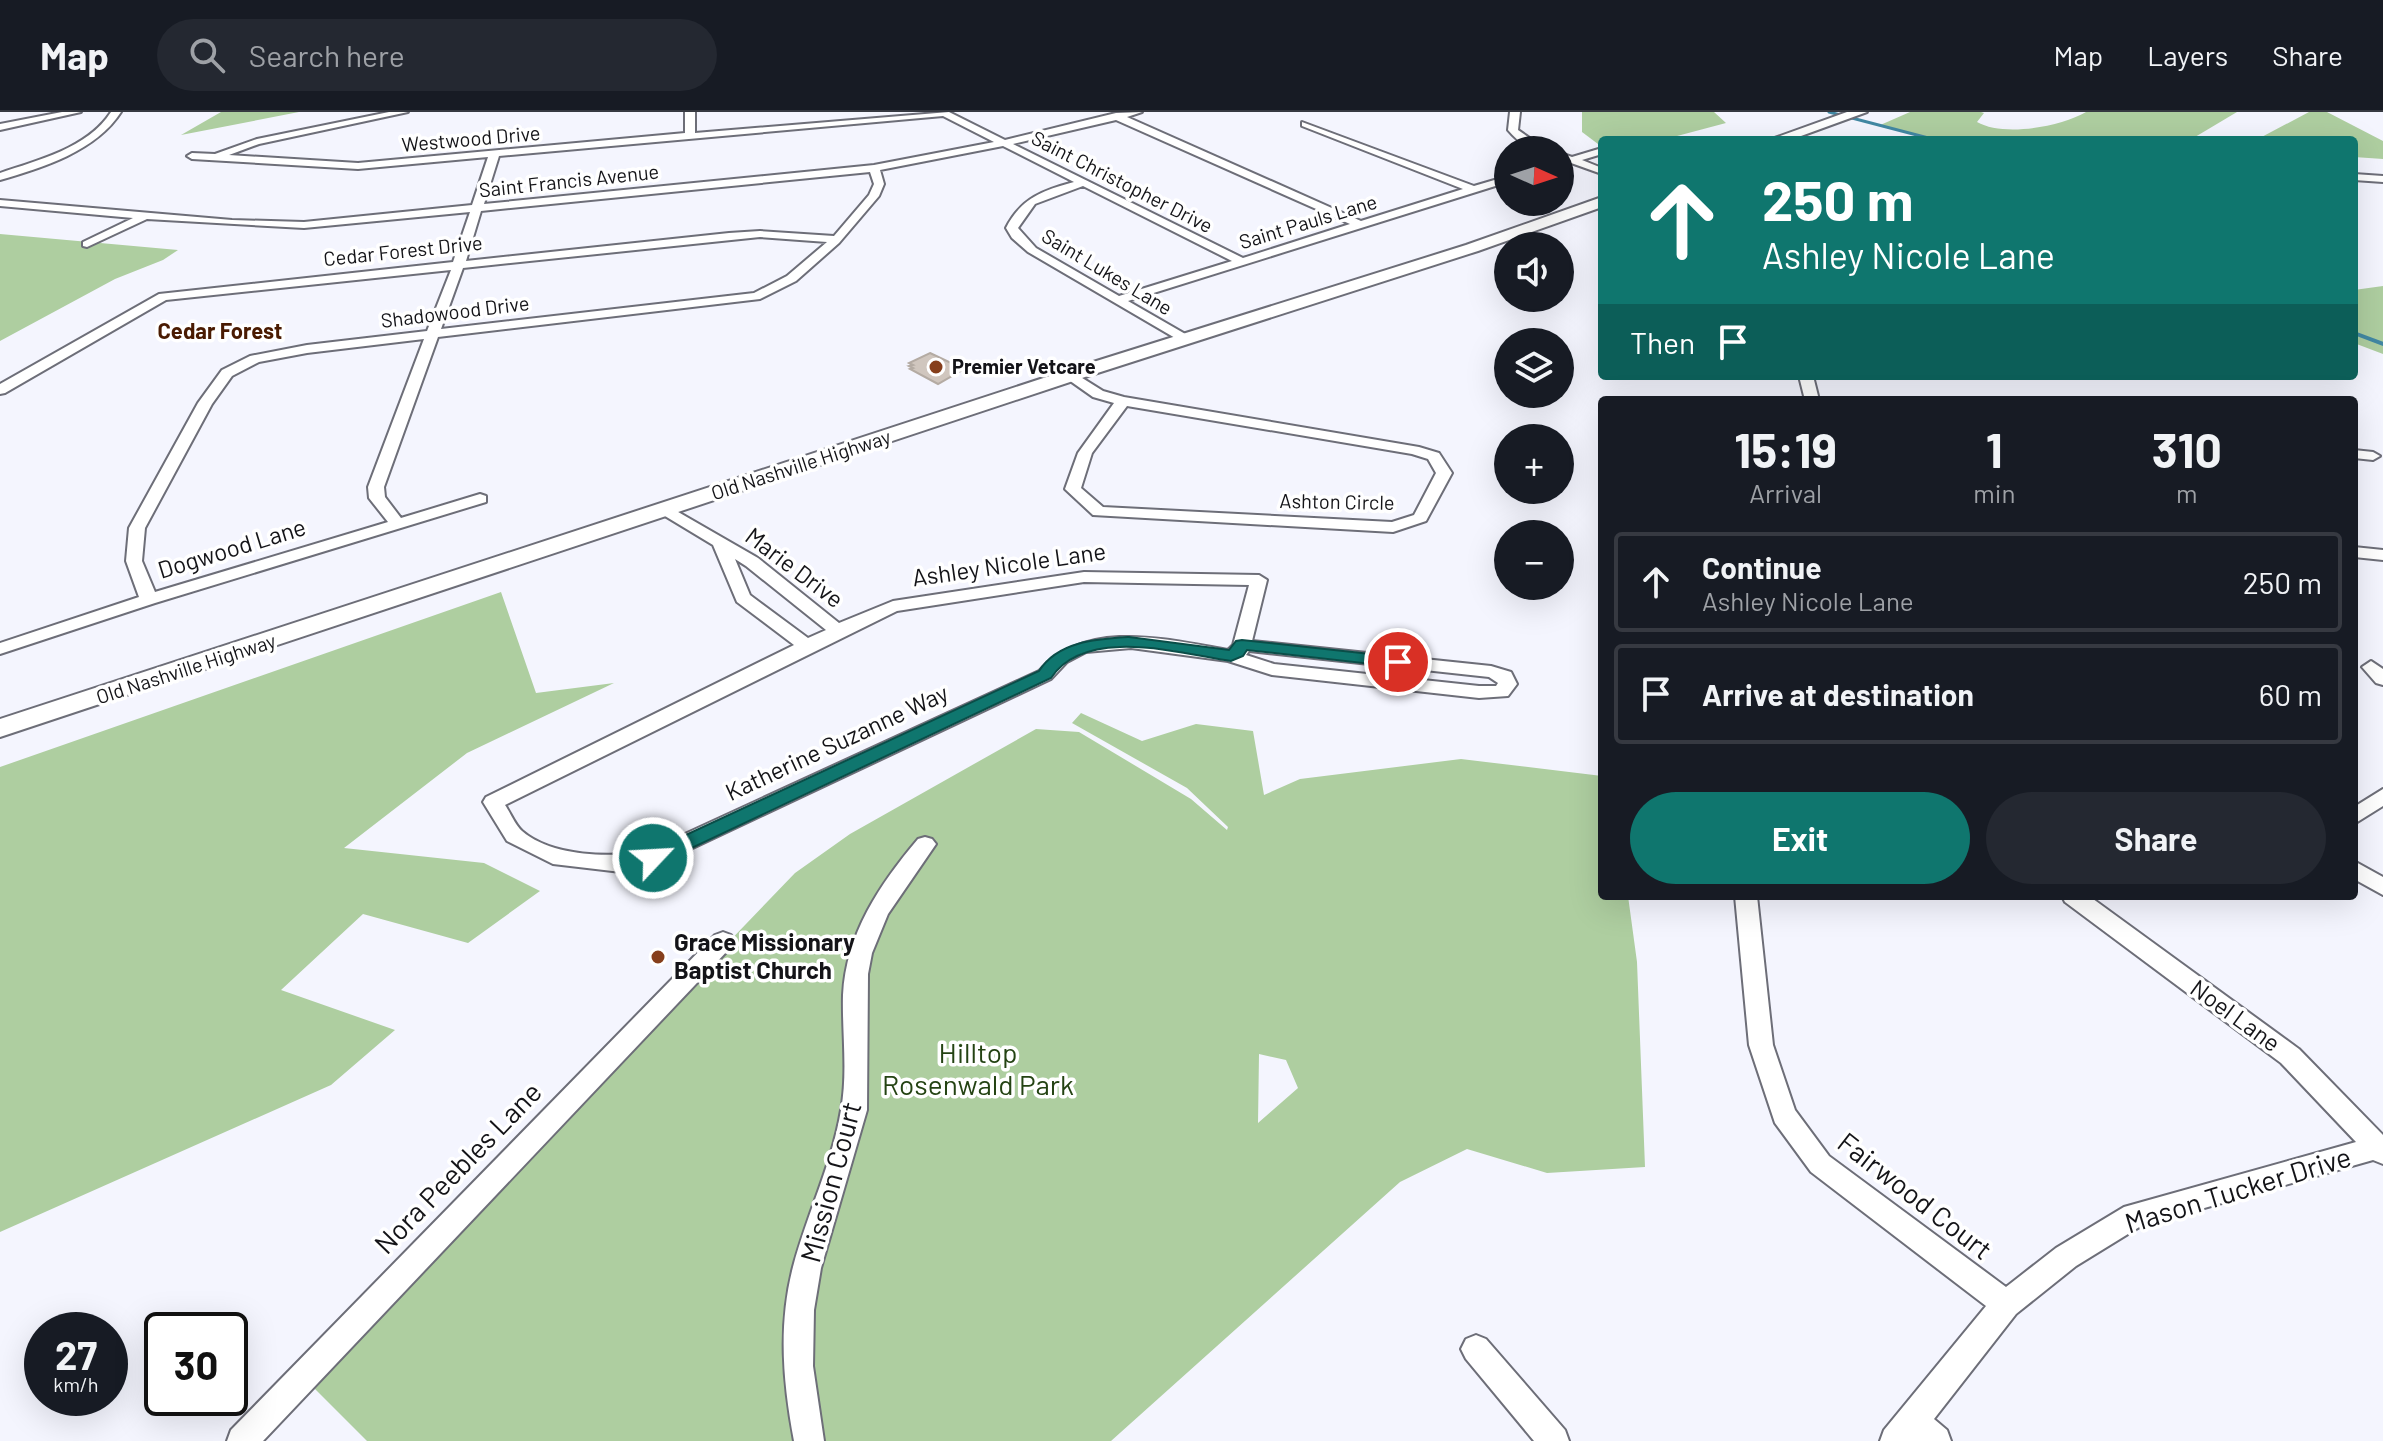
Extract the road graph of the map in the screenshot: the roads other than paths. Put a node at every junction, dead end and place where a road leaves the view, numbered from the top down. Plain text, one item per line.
1 (76, 112) edge
2 (116, 112) edge
3 (403, 112) edge
4 (690, 112) edge
5 (1137, 112) edge
6 (1515, 112) edge
7 (944, 113) edge
8 (1113, 114) edge
9 (1850, 115) edge
10 (872, 116) edge
11 (1305, 124) dead end
12 (0, 127) edge
13 (1518, 136) edge
14 (1788, 136) edge
15 (690, 137) junction
16 (1005, 143) junction
17 (1598, 152) edge
18 (494, 155) junction
19 (192, 156) dead end
20 (216, 157) junction
21 (1574, 158) edge
22 (1574, 163) edge
23 (874, 168) junction
24 (1598, 170) edge
25 (0, 177) edge
26 (2358, 177) edge
27 (2383, 179) edge
28 (1083, 183) junction
29 (1494, 184) edge
30 (1474, 190) junction
31 (0, 203) edge
32 (1598, 203) edge
33 (477, 208) junction
34 (147, 216) junction
35 (1361, 225) junction
36 (834, 239) junction
37 (87, 244) dead end
38 (1241, 261) junction
39 (458, 266) junction
40 (1119, 300) junction
41 (431, 335) junction
42 (1182, 338) junction
43 (1071, 375) junction
44 (4, 386) edge
45 (1123, 401) junction
46 (2358, 454) edge
47 (2373, 456) dead end
48 (480, 499) dead end
49 (666, 510) junction
50 (398, 524) junction
51 (721, 545) junction
52 (2358, 552) edge
53 (2383, 555) edge
54 (783, 587) junction
55 (149, 599) junction
56 (749, 602) junction
57 (838, 631) junction
58 (807, 646) junction
59 (0, 649) edge
60 (1236, 650) junction
61 (0, 728) edge
62 (520, 789) joint
63 (2383, 796) edge
64 (2358, 814) edge
65 (925, 844) dead end
66 (2358, 871) edge
67 (2383, 887) edge
68 (1746, 900) edge
69 (2078, 900) edge
70 (723, 941) dead end
71 (2381, 1148) edge
72 (2006, 1304) junction
73 (1476, 1349) dead end
74 (1915, 1434) edge
75 (242, 1441) edge
76 (809, 1441) edge
77 (1554, 1441) edge

1 - 12 street
2 - 25 street
3 - 20 street
4 - 15 street
5 - 8 street, Saint Francis Avenue
6 - 13 street
7 - 10 street, Westwood Drive
7 - 16 street, Saint Christopher Drive
8 - 16 street, Saint Francis Avenue
8 - 35 street
9 - 14 main road
10 - 15 street, Westwood Drive
11 - 30 street
15 - 18 street, Westwood Drive
16 - 23 street, Saint Francis Avenue
16 - 28 street, Saint Christopher Drive
17 - 21 street
18 - 20 street, Westwood Drive
18 - 33 street
19 - 20 street, Westwood Drive
22 - 24 street
23 - 33 street, Saint Francis Avenue
23 - 36 street, Shadowood Drive
26 - 27 street
28 - 38 street, Saint Christopher Drive
28 - 40 street, Saint Lukes Lane
29 - 30 street, Saint Pauls Lane
30 - 35 street, Saint Pauls Lane
31 - 34 street, Saint Francis Avenue
32 - 42 main road, Old Nashville Highway
33 - 34 street, Saint Francis Avenue
33 - 39 street
34 - 37 street
35 - 38 street, Saint Pauls Lane
36 - 39 street, Cedar Forest Drive
36 - 41 street, Shadowood Drive
38 - 40 street, Saint Pauls Lane
39 - 41 street
39 - 44 street, Cedar Forest Drive
40 - 42 street, Saint Lukes Lane
41 - 50 street
41 - 55 street, Shadowood Drive
42 - 43 main road, Old Nashville Highway
43 - 45 street, Ashton Circle
43 - 49 main road, Old Nashville Highway
45 - 45 street, Ashton Circle
46 - 47 street
48 - 50 street, Dogwood Lane
49 - 51 street, Marie Drive
49 - 61 main road, Old Nashville Highway
50 - 55 street, Dogwood Lane
51 - 54 street, Marie Drive
51 - 56 street, Marie Drive
52 - 53 street
54 - 56 street
54 - 57 street, Marie Drive
55 - 59 street, Dogwood Lane
56 - 58 street, Marie Drive
57 - 58 street, Ashley Nicole Lane
57 - 60 street, Ashley Nicole Lane
58 - 62 street, Ashley Nicole Lane
60 - 60 street
60 - 62 street, Katherine Suzanne Way
63 - 64 street
65 - 76 street, Mission Court
66 - 67 street
68 - 72 street, Fairwood Court
69 - 71 street, Noel Lane
70 - 75 street, Nora Peebles Lane
71 - 72 street, Mason Tucker Drive
72 - 74 street, Mason Tucker Drive
73 - 77 street

